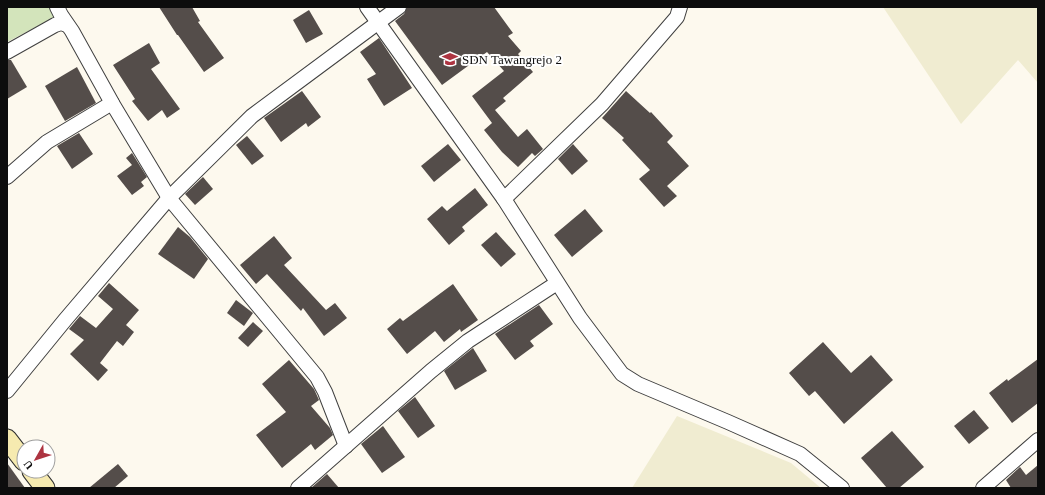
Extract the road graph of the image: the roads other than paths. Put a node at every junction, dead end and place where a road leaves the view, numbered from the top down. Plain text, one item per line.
1 (57, 7) edge
2 (367, 7) edge
3 (399, 7) edge
4 (680, 7) edge
5 (379, 22) junction
6 (67, 25) junction
7 (7, 52) edge
8 (112, 103) junction
9 (7, 177) edge
10 (169, 198) junction
11 (504, 199) junction
12 (557, 283) junction
13 (7, 391) edge
14 (7, 439) edge
15 (1038, 440) edge
16 (346, 446) junction
17 (16, 451) edge
18 (38, 479) edge
19 (45, 488) edge
20 (298, 488) edge
21 (842, 488) edge
22 (983, 488) edge

1 - 6 street
2 - 5 street
3 - 5 street
4 - 11 street
5 - 10 street
5 - 11 street
6 - 7 street
6 - 8 street
8 - 9 street
8 - 10 street
10 - 13 street
10 - 16 street
11 - 12 street
12 - 16 street
12 - 21 street
14 - 17 main road
15 - 22 street
16 - 20 street
18 - 19 main road

